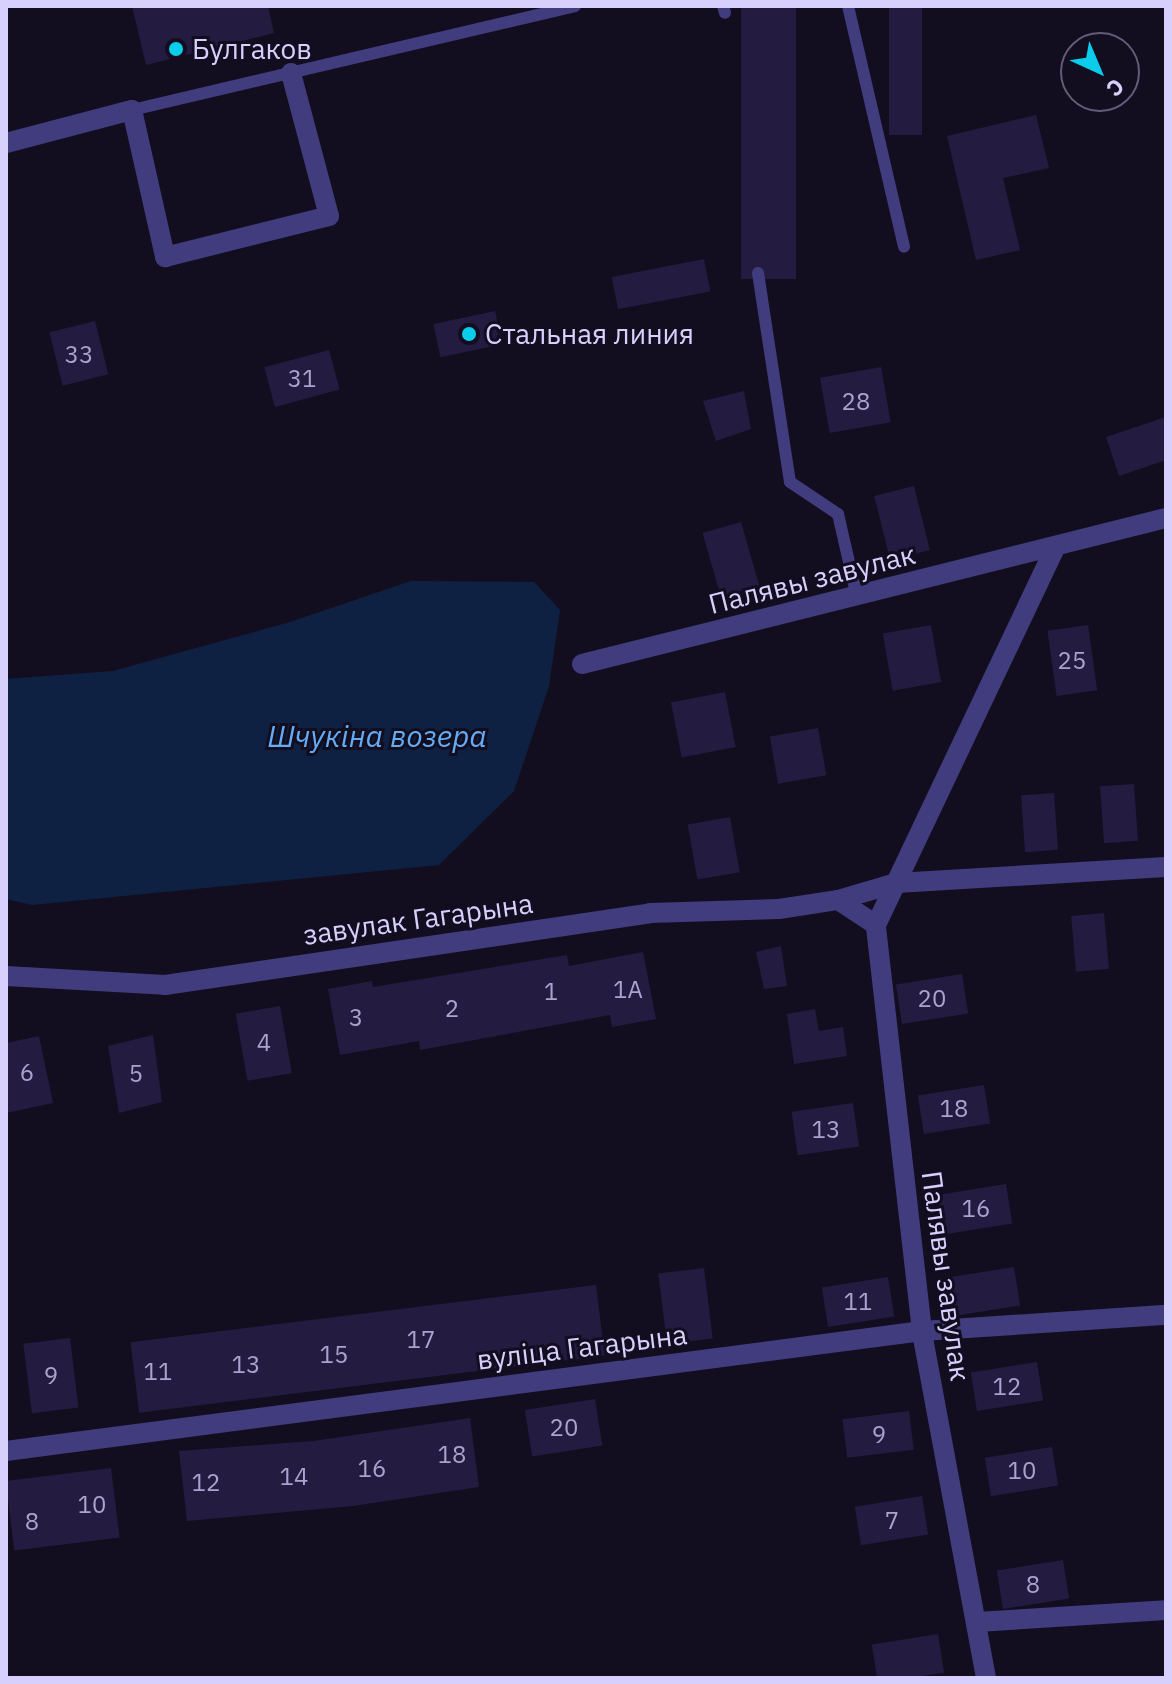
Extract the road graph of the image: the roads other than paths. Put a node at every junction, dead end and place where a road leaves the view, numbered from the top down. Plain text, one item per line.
1 (575, 6) edge
2 (848, 6) edge
3 (291, 73) junction
4 (132, 110) junction
5 (6, 143) edge
6 (904, 247) dead end
7 (758, 273) dead end
8 (1166, 518) edge
9 (1055, 548) junction
10 (857, 597) junction
11 (582, 664) dead end
12 (1166, 867) edge
13 (896, 883) junction
14 (838, 900) junction
15 (876, 925) junction
16 (6, 976) edge
17 (1166, 1315) edge
18 (922, 1331) junction
19 (6, 1451) edge
20 (1166, 1610) edge
21 (977, 1622) junction
22 (986, 1678) edge

1 - 3 lane
2 - 6 lane
3 - 4 lane
3 - 4 street
4 - 5 street
7 - 10 lane
8 - 9 street, Палявы завулак
9 - 10 street, Палявы завулак
9 - 13 street
10 - 11 street, Палявы завулак
12 - 13 street
13 - 14 street, завулак Гагарына
13 - 15 street
14 - 15 street
14 - 16 street, завулак Гагарына
15 - 18 street, Палявы завулак
17 - 18 street, вуліца Гагарына
18 - 19 street, вуліца Гагарына
18 - 21 street, Палявы завулак
20 - 21 street
21 - 22 street, Палявы завулак

